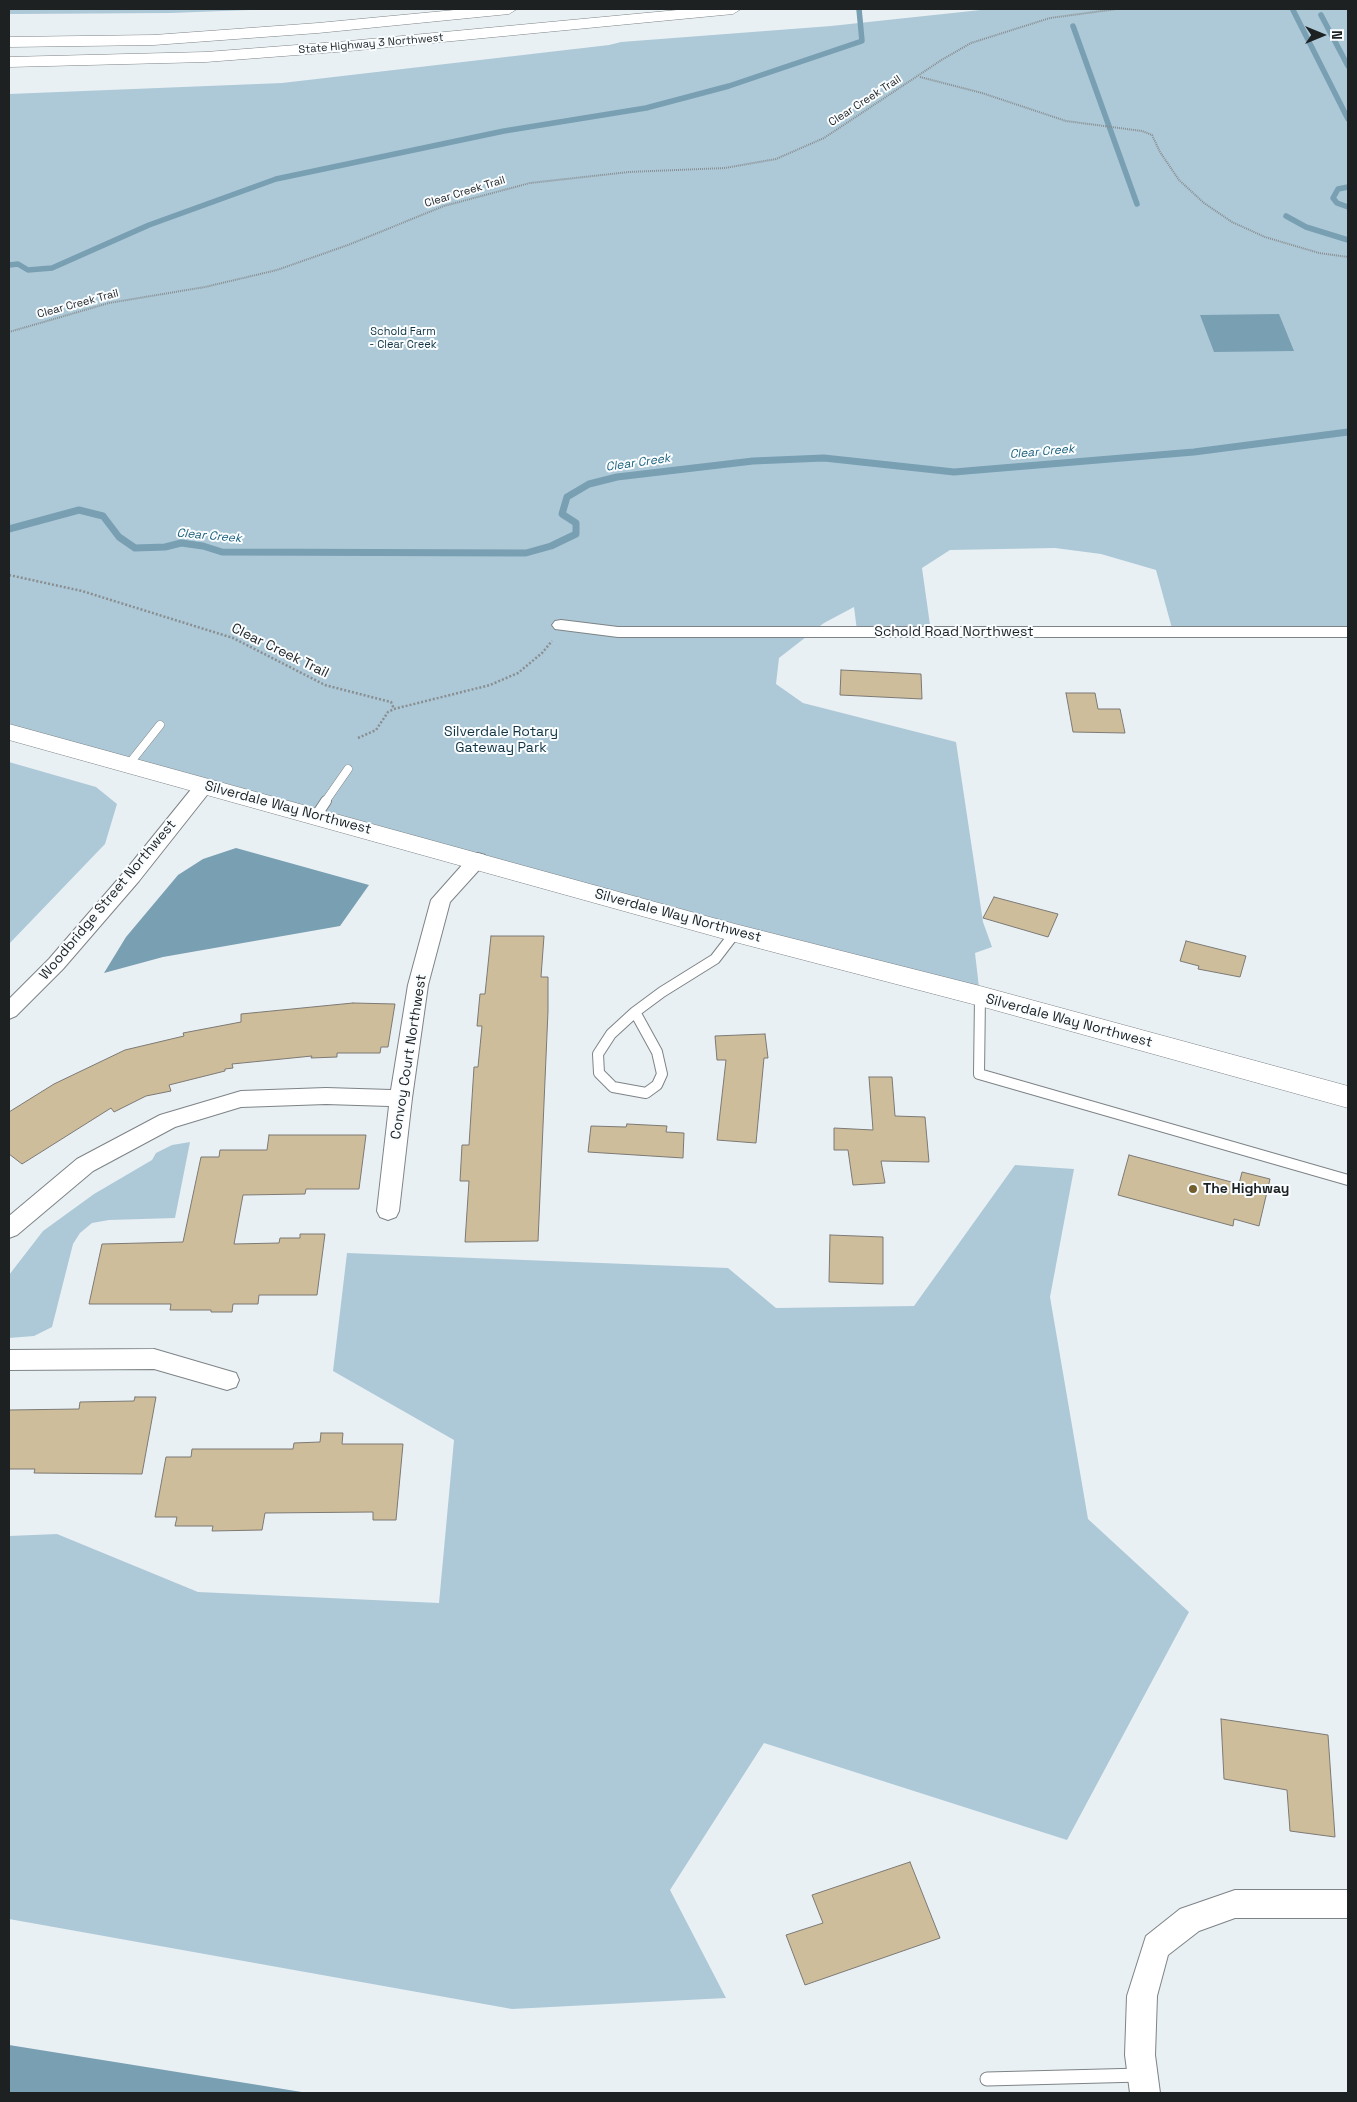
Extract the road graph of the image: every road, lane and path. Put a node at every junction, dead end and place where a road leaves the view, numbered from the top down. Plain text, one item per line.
1 (508, 9) edge
2 (733, 9) edge
3 (1117, 9) edge
4 (18, 26) dead end
5 (234, 34) junction
6 (9, 42) edge
7 (206, 56) junction
8 (9, 62) edge
9 (9, 75) edge
10 (920, 76) junction
11 (1348, 257) edge
12 (9, 332) edge
13 (9, 575) edge
14 (561, 625) joint
15 (1348, 632) edge
16 (394, 709) junction
17 (160, 725) dead end
18 (9, 732) edge
19 (358, 738) dead end
20 (129, 764) junction
21 (348, 769) dead end
22 (204, 786) junction
23 (316, 816) junction
24 (478, 860) junction
25 (735, 932) junction
26 (980, 996) junction
27 (9, 1011) edge
28 (635, 1012) junction
29 (1348, 1097) edge
30 (401, 1098) junction
31 (1348, 1180) edge
32 (388, 1211) dead end
33 (9, 1228) edge
34 (9, 1360) edge
35 (227, 1380) dead end
36 (1348, 1904) edge
37 (987, 2079) dead end
38 (1144, 2084) edge

1 - 5 main road, State Highway 3 Northwest
2 - 7 main road, State Highway 3 Northwest
3 - 10 path, Clear Creek Trail
4 - 5 main road
5 - 6 main road, State Highway 3 Northwest
7 - 8 main road, State Highway 3 Northwest
7 - 9 main road
10 - 11 path, Clear Creek Trail
10 - 12 path, Clear Creek Trail
13 - 16 path, Clear Creek Trail
14 - 15 street, Schold Road Northwest
14 - 16 path
16 - 19 path
17 - 20 lane
18 - 20 main road, Silverdale Way Northwest
20 - 22 main road, Silverdale Way Northwest
21 - 23 lane
22 - 23 main road, Silverdale Way Northwest
22 - 27 street, Woodbridge Street Northwest
23 - 24 main road, Silverdale Way Northwest
24 - 25 main road, Silverdale Way Northwest
24 - 30 street, Convoy Court Northwest
25 - 26 main road, Silverdale Way Northwest
25 - 28 lane
26 - 29 main road, Silverdale Way Northwest
26 - 31 lane
28 - 28 lane
30 - 32 street, Convoy Court Northwest
30 - 33 street
34 - 35 street
36 - 38 street
37 - 38 lane

